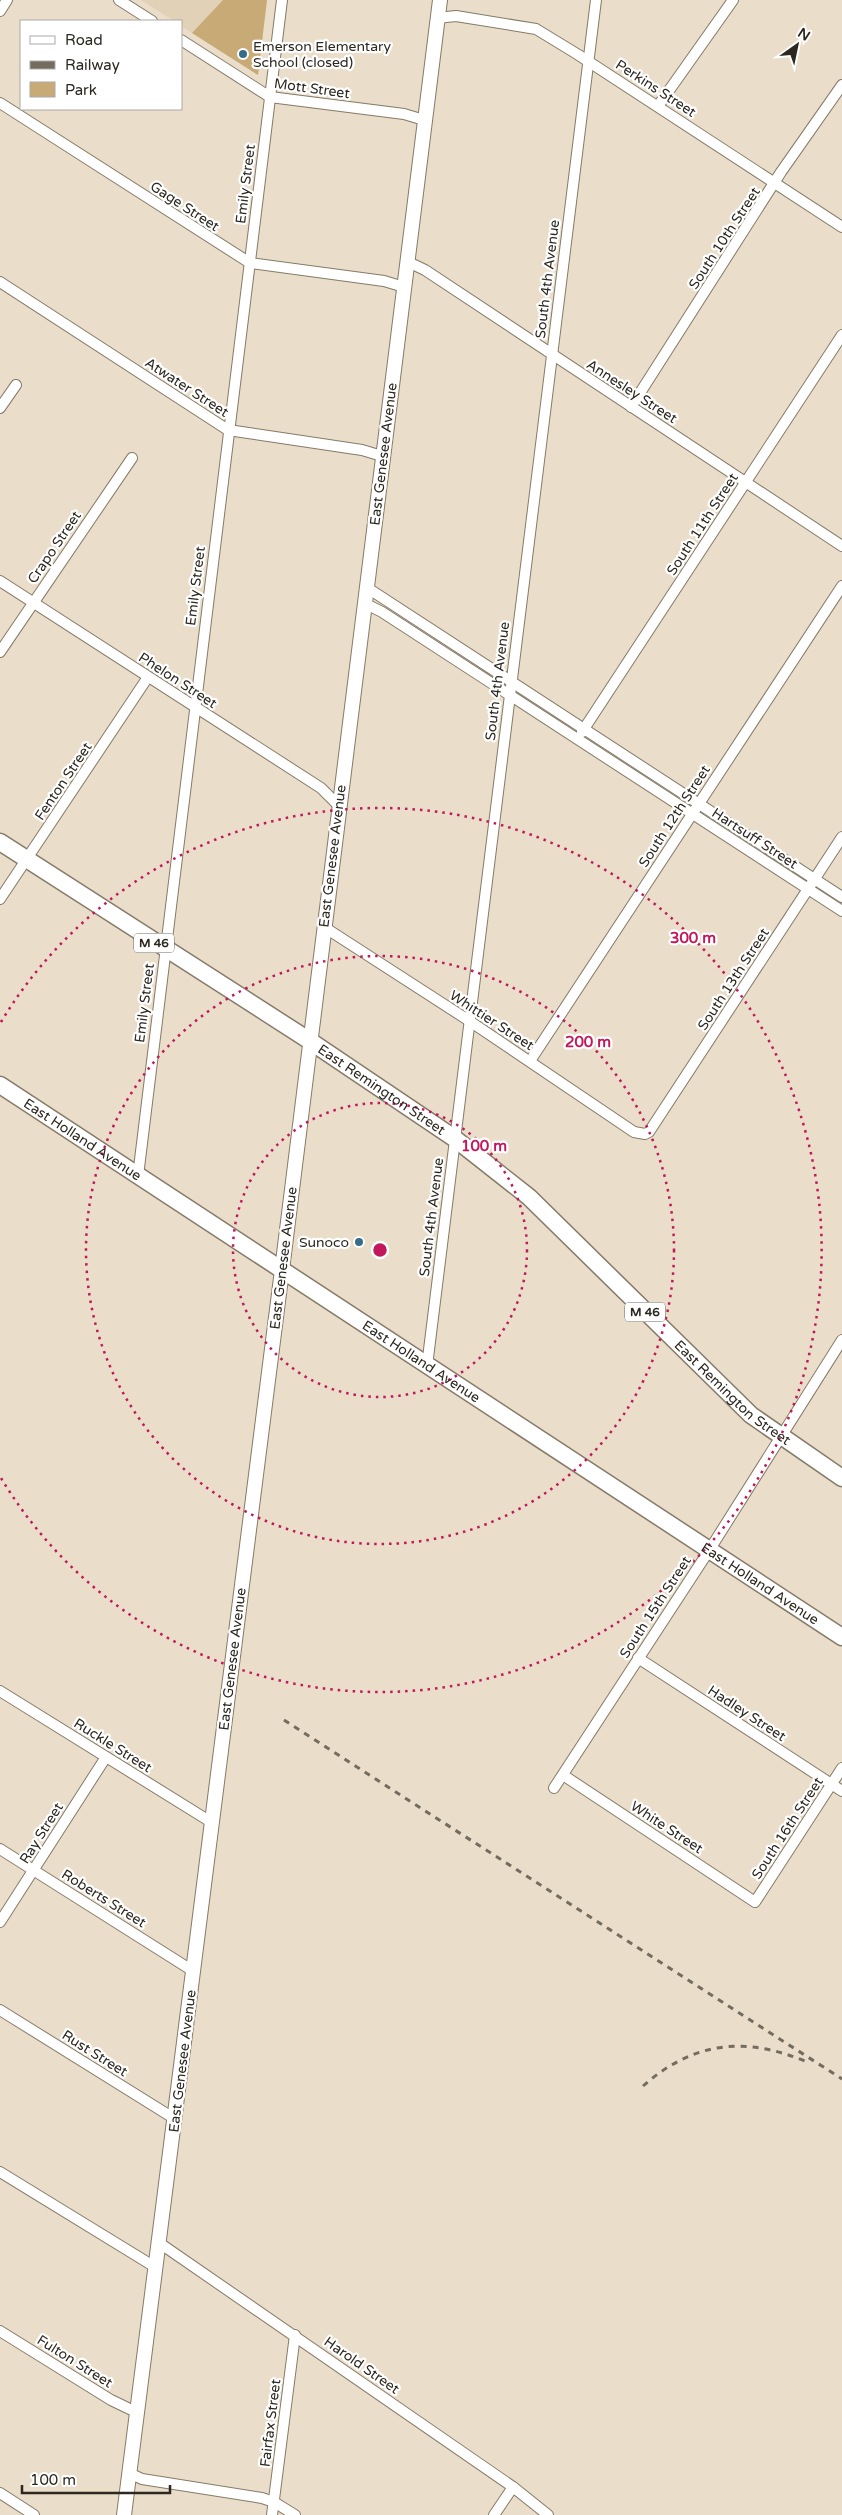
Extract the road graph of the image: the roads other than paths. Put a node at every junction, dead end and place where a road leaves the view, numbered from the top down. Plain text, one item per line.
1 (7, 0) edge
2 (118, 0) edge
3 (282, 0) edge
4 (440, 0) edge
5 (596, 0) edge
6 (733, 0) edge
7 (0, 11) edge
8 (437, 18) junction
9 (150, 20) edge
10 (182, 41) edge
11 (588, 61) junction
12 (842, 85) edge
13 (270, 97) junction
14 (0, 103) edge
15 (658, 106) junction
16 (424, 120) junction
17 (775, 183) junction
18 (842, 227) edge
19 (406, 261) junction
20 (250, 262) junction
21 (0, 282) edge
22 (404, 288) junction
23 (842, 335) edge
24 (551, 355) junction
25 (16, 385) dead end
26 (631, 407) junction
27 (0, 408) edge
28 (228, 430) junction
29 (382, 456) junction
30 (132, 458) dead end
31 (745, 483) junction
32 (842, 546) edge
33 (0, 581) edge
34 (842, 586) edge
35 (366, 587) junction
36 (33, 602) junction
37 (364, 603) junction
38 (0, 652) edge
39 (148, 677) junction
40 (511, 681) junction
41 (509, 693) junction
42 (195, 708) junction
43 (584, 728) junction
44 (577, 738) junction
45 (699, 803) junction
46 (338, 805) junction
47 (693, 814) junction
48 (842, 837) edge
49 (0, 842) edge
50 (27, 859) junction
51 (815, 879) junction
52 (808, 889) junction
53 (842, 897) edge
54 (0, 899) edge
55 (842, 910) edge
56 (324, 927) junction
57 (164, 950) junction
58 (468, 1020) junction
59 (310, 1041) junction
60 (530, 1061) junction
61 (0, 1085) edge
62 (645, 1134) joint
63 (454, 1138) junction
64 (138, 1176) junction
65 (282, 1270) junction
66 (842, 1340) edge
67 (427, 1366) junction
68 (781, 1438) junction
69 (842, 1478) edge
70 (710, 1549) junction
71 (842, 1636) edge
72 (638, 1658) junction
73 (0, 1691) edge
74 (106, 1757) junction
75 (842, 1768) edge
76 (563, 1775) junction
77 (832, 1784) junction
78 (554, 1788) dead end
79 (842, 1790) edge
80 (211, 1822) junction
81 (0, 1849) edge
82 (34, 1870) junction
83 (756, 1902) joint
84 (0, 1922) edge
85 (194, 1971) junction
86 (0, 2010) edge
87 (175, 2119) junction
88 (0, 2172) edge
89 (158, 2242) junction
90 (155, 2267) junction
91 (0, 2331) edge
92 (295, 2335) junction
93 (136, 2412) junction
94 (130, 2473) junction
95 (513, 2487) junction
96 (0, 2493) edge
97 (274, 2502) junction
98 (34, 2515) edge
99 (124, 2515) edge
100 (272, 2515) edge
101 (295, 2515) edge
102 (494, 2515) edge
103 (548, 2515) edge

1 - 7 street
2 - 9 street
3 - 13 street, Emily Street
4 - 8 main road, East Genesee Avenue
5 - 11 street, South 4th Avenue
6 - 15 street
8 - 11 street, Perkins Street
8 - 16 main road, East Genesee Avenue
10 - 13 street, Mott Street
11 - 15 street, Perkins Street
11 - 24 street, South 4th Avenue
12 - 17 street, South 10th Street
13 - 16 street, Mott Street
13 - 20 street, Emily Street
14 - 20 street, Gage Street
15 - 17 street, Perkins Street
16 - 19 main road, East Genesee Avenue
17 - 18 street, Perkins Street
17 - 26 street, South 10th Street
19 - 22 main road, East Genesee Avenue
19 - 24 street, Annesley Street
20 - 22 street, Gage Street
20 - 28 street, Emily Street
21 - 28 street, Atwater Street
22 - 29 main road, East Genesee Avenue
23 - 31 street, South 11th Street
24 - 26 street, Annesley Street
24 - 40 street, South 4th Avenue
25 - 27 street
26 - 31 street, Annesley Street
28 - 29 street, Atwater Street
28 - 42 street, Emily Street
29 - 35 main road, East Genesee Avenue
30 - 36 street, Crapo Street
31 - 32 street, Annesley Street
31 - 43 street, South 11th Street
33 - 36 street, Phelon Street
34 - 45 street, South 12th Street
35 - 37 main road, East Genesee Avenue
35 - 40 street, Hartsuff Street
36 - 38 street, Crapo Street
36 - 39 street, Phelon Street
37 - 41 street, Hartsuff Street
37 - 46 main road, East Genesee Avenue
39 - 42 street, Phelon Street
39 - 50 street, Fenton Street
40 - 41 street, South 4th Avenue
40 - 43 street, Hartsuff Street
41 - 44 street, Hartsuff Street
41 - 58 street, South 4th Avenue
42 - 46 street, Phelon Street
42 - 57 street, Emily Street
43 - 44 street
43 - 45 street, Hartsuff Street
44 - 47 street, Hartsuff Street
45 - 47 street, South 12th Street
45 - 51 street, Hartsuff Street
46 - 56 main road, East Genesee Avenue
47 - 52 street, Hartsuff Street
47 - 60 street, South 12th Street
48 - 51 street, South 13th Street
49 - 50 highway, East Remington Street / M 46
50 - 54 street, Fenton Street
50 - 57 highway, East Remington Street / M 46
51 - 52 street, South 13th Street
51 - 53 street, Hartsuff Street
52 - 55 street, Hartsuff Street
52 - 62 street, South 13th Street
56 - 58 street, Whittier Street
56 - 59 main road, East Genesee Avenue
57 - 59 highway, East Remington Street / M 46
57 - 64 street, Emily Street
58 - 60 street, Whittier Street
58 - 63 street, South 4th Avenue
59 - 63 highway, East Remington Street / M 46
59 - 65 main road, East Genesee Avenue
60 - 62 street, Whittier Street
61 - 64 highway, East Holland Avenue
63 - 67 street, South 4th Avenue
63 - 68 highway, East Remington Street / M 46
64 - 65 highway, East Holland Avenue
65 - 67 highway, East Holland Avenue
65 - 80 main road, East Genesee Avenue
66 - 68 street, South 15th Street
67 - 70 highway, East Holland Avenue
68 - 69 highway, East Remington Street / M 46
68 - 70 street, South 15th Street
70 - 71 highway, East Holland Avenue
70 - 72 street, South 15th Street
72 - 76 street, South 15th Street
72 - 77 street, Hadley Street
73 - 74 street, Ruckle Street
74 - 80 street, Ruckle Street
74 - 82 street, Ray Street
75 - 77 street, South 16th Street
76 - 78 street, South 15th Street
76 - 83 street, White Street
77 - 79 street, Hadley Street
77 - 83 street, South 16th Street
80 - 85 main road, East Genesee Avenue
81 - 82 street, Roberts Street
82 - 84 street, Ray Street
82 - 85 street, Roberts Street
85 - 87 main road, East Genesee Avenue
86 - 87 street, Rust Street
87 - 89 main road, East Genesee Avenue
88 - 90 street
89 - 90 main road, East Genesee Avenue
89 - 92 street, Harold Street
90 - 93 main road, East Genesee Avenue
91 - 93 street, Fulton Street
92 - 95 street, Harold Street
92 - 97 street, Fairfax Street
93 - 94 main road, East Genesee Avenue
94 - 97 street
94 - 99 main road, East Genesee Avenue
95 - 102 street
95 - 103 street, Harold Street
96 - 98 street
97 - 100 street, Fairfax Street
97 - 101 street

